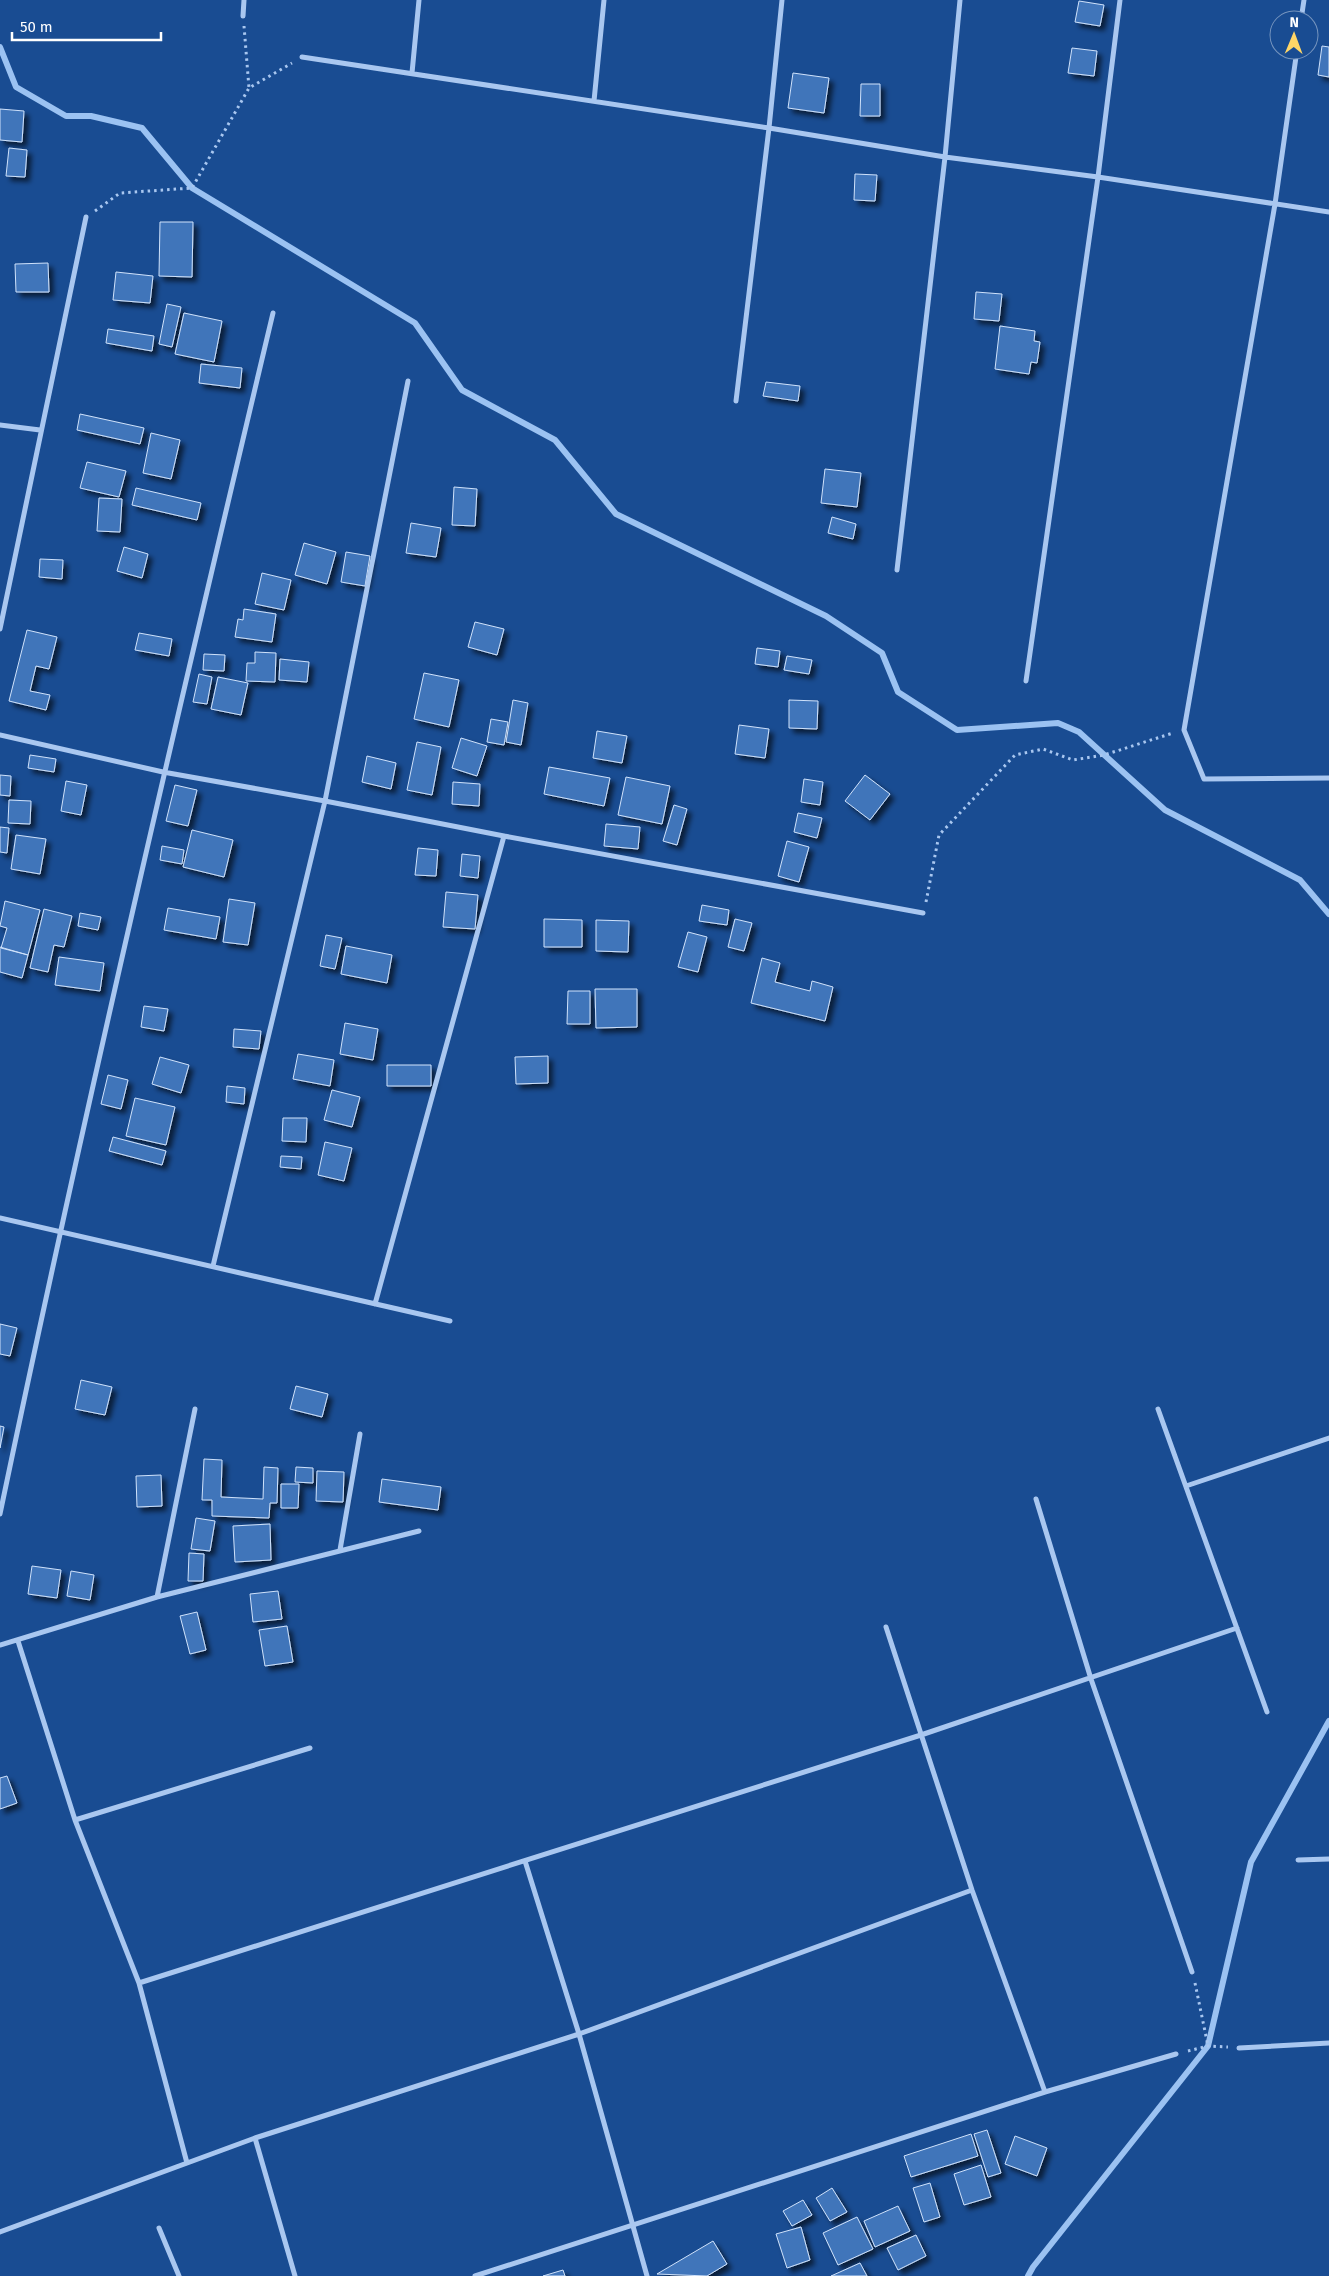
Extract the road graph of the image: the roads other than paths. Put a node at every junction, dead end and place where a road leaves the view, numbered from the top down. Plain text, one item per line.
1 (244, 0) edge
2 (420, 0) edge
3 (604, 0) edge
4 (782, 0) edge
5 (960, 0) edge
6 (1120, 0) edge
7 (243, 16) road end
8 (302, 57) road end
9 (1296, 60) edge
10 (412, 73) junction
11 (594, 101) junction
12 (769, 128) junction
13 (945, 157) junction
14 (1098, 178) junction
15 (1276, 204) junction
16 (1329, 212) edge
17 (86, 217) road end
18 (274, 313) dead end
19 (408, 381) dead end
20 (736, 401) dead end
21 (0, 425) edge
22 (40, 430) junction
23 (897, 570) dead end
24 (0, 629) edge
25 (1026, 681) dead end
26 (0, 735) edge
27 (163, 772) junction
28 (1329, 778) edge
29 (325, 800) junction
30 (504, 836) junction
31 (924, 913) road end
32 (0, 1218) edge
33 (59, 1233) junction
34 (213, 1266) junction
35 (376, 1304) junction
36 (450, 1321) dead end
37 (195, 1409) dead end
38 (1158, 1409) dead end
39 (360, 1434) dead end
40 (1329, 1438) edge
41 (1186, 1486) junction
42 (1036, 1499) dead end
43 (0, 1514) edge
44 (419, 1531) dead end
45 (340, 1550) junction
46 (157, 1597) junction
47 (886, 1627) dead end
48 (1237, 1628) junction
49 (18, 1641) junction
50 (0, 1645) edge
51 (1091, 1679) junction
52 (1267, 1712) dead end
53 (922, 1736) junction
54 (310, 1748) dead end
55 (75, 1820) junction
56 (1329, 1859) edge
57 (1298, 1860) dead end
58 (525, 1861) junction
59 (972, 1890) junction
60 (1192, 1972) road end
61 (139, 1983) junction
62 (578, 2034) junction
63 (1329, 2043) edge
64 (1239, 2048) road end
65 (1176, 2054) road end
66 (1045, 2092) junction
67 (255, 2138) junction
68 (187, 2163) junction
69 (634, 2225) junction
70 (159, 2228) dead end
71 (0, 2232) edge
72 (179, 2276) edge
73 (295, 2276) edge
74 (475, 2276) edge
75 (647, 2276) edge

1 - 7 street
2 - 10 street
3 - 11 street
4 - 12 street
5 - 13 street
6 - 14 street
8 - 10 street
9 - 15 street
10 - 11 street
11 - 12 street
12 - 13 street
12 - 20 street
13 - 14 street
13 - 23 street
14 - 15 street
14 - 25 street
15 - 16 street
15 - 28 street
17 - 22 street
18 - 27 street
19 - 29 street
21 - 22 street
22 - 24 street
26 - 27 street
27 - 29 street
27 - 33 street
29 - 30 street
29 - 34 street
30 - 31 street
30 - 35 street
32 - 33 street
33 - 34 street
33 - 43 street
34 - 35 street
35 - 36 street
37 - 46 street
38 - 41 street
39 - 45 street
40 - 41 street
41 - 48 street
42 - 51 street
44 - 45 street
45 - 46 street
46 - 49 street
47 - 53 street
48 - 51 street
48 - 52 street
49 - 50 street
49 - 55 street
51 - 53 street
51 - 60 street
53 - 58 street
53 - 59 street
54 - 55 street
55 - 61 street
56 - 57 street
58 - 61 street
58 - 62 street
59 - 62 street
59 - 66 street
61 - 68 street
62 - 67 street
62 - 69 street
63 - 64 street
65 - 66 street
66 - 69 street
67 - 68 street
67 - 73 street
68 - 71 street
69 - 74 street
69 - 75 street
70 - 72 street

